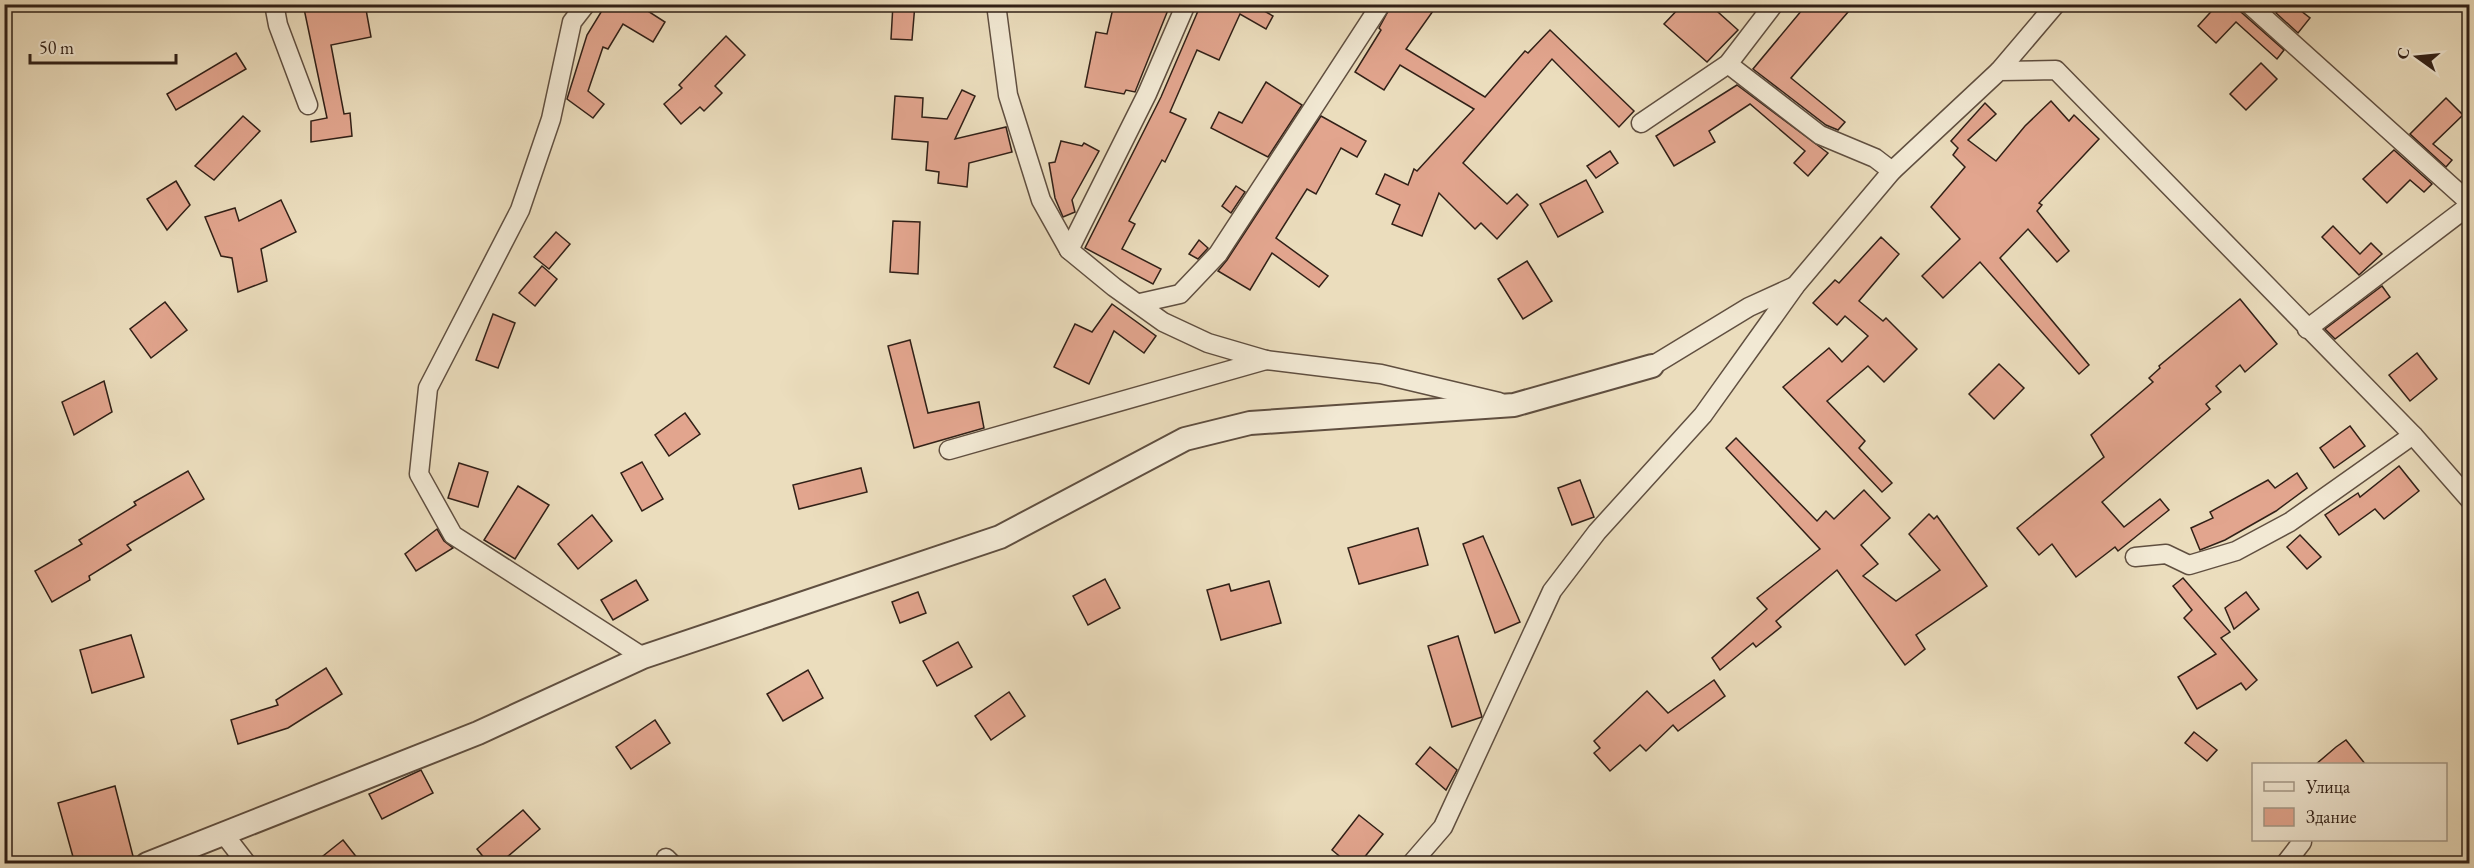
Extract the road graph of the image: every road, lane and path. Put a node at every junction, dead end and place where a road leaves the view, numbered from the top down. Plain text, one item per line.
1 (274, 4) edge
2 (580, 4) edge
3 (586, 4) edge
4 (996, 4) edge
5 (1186, 4) edge
6 (1381, 4) edge
7 (1774, 4) edge
8 (2056, 4) edge
9 (2249, 4) edge
10 (572, 22) junction
11 (1728, 64) junction
12 (1999, 71) junction
13 (308, 105) dead end
14 (1641, 123) dead end
15 (1892, 171) junction
16 (2469, 204) edge
17 (1069, 250) junction
18 (1796, 285) junction
19 (1140, 303) junction
20 (2307, 329) junction
21 (1266, 360) junction
22 (1652, 366) joint
23 (1514, 405) junction
24 (2413, 435) junction
25 (949, 450) dead end
26 (2469, 500) edge
27 (2134, 557) dead end
28 (643, 657) junction
29 (224, 834) junction
30 (2302, 842) dead end
31 (147, 864) edge
32 (247, 864) edge
33 (1411, 864) edge
34 (2285, 864) edge

1 - 13 street
2 - 10 street
3 - 10 street
4 - 17 street
5 - 17 street
6 - 19 street
7 - 11 street
8 - 12 street
9 - 16 street
10 - 28 street
11 - 14 street
11 - 15 street
12 - 15 street
12 - 20 street
15 - 18 street
16 - 20 street
17 - 19 street
18 - 22 street
18 - 33 street
19 - 21 street
20 - 24 street
21 - 23 street
21 - 25 street
22 - 23 street
23 - 28 street
24 - 26 street
24 - 27 street
28 - 29 street
29 - 31 street
29 - 32 street
30 - 34 street

